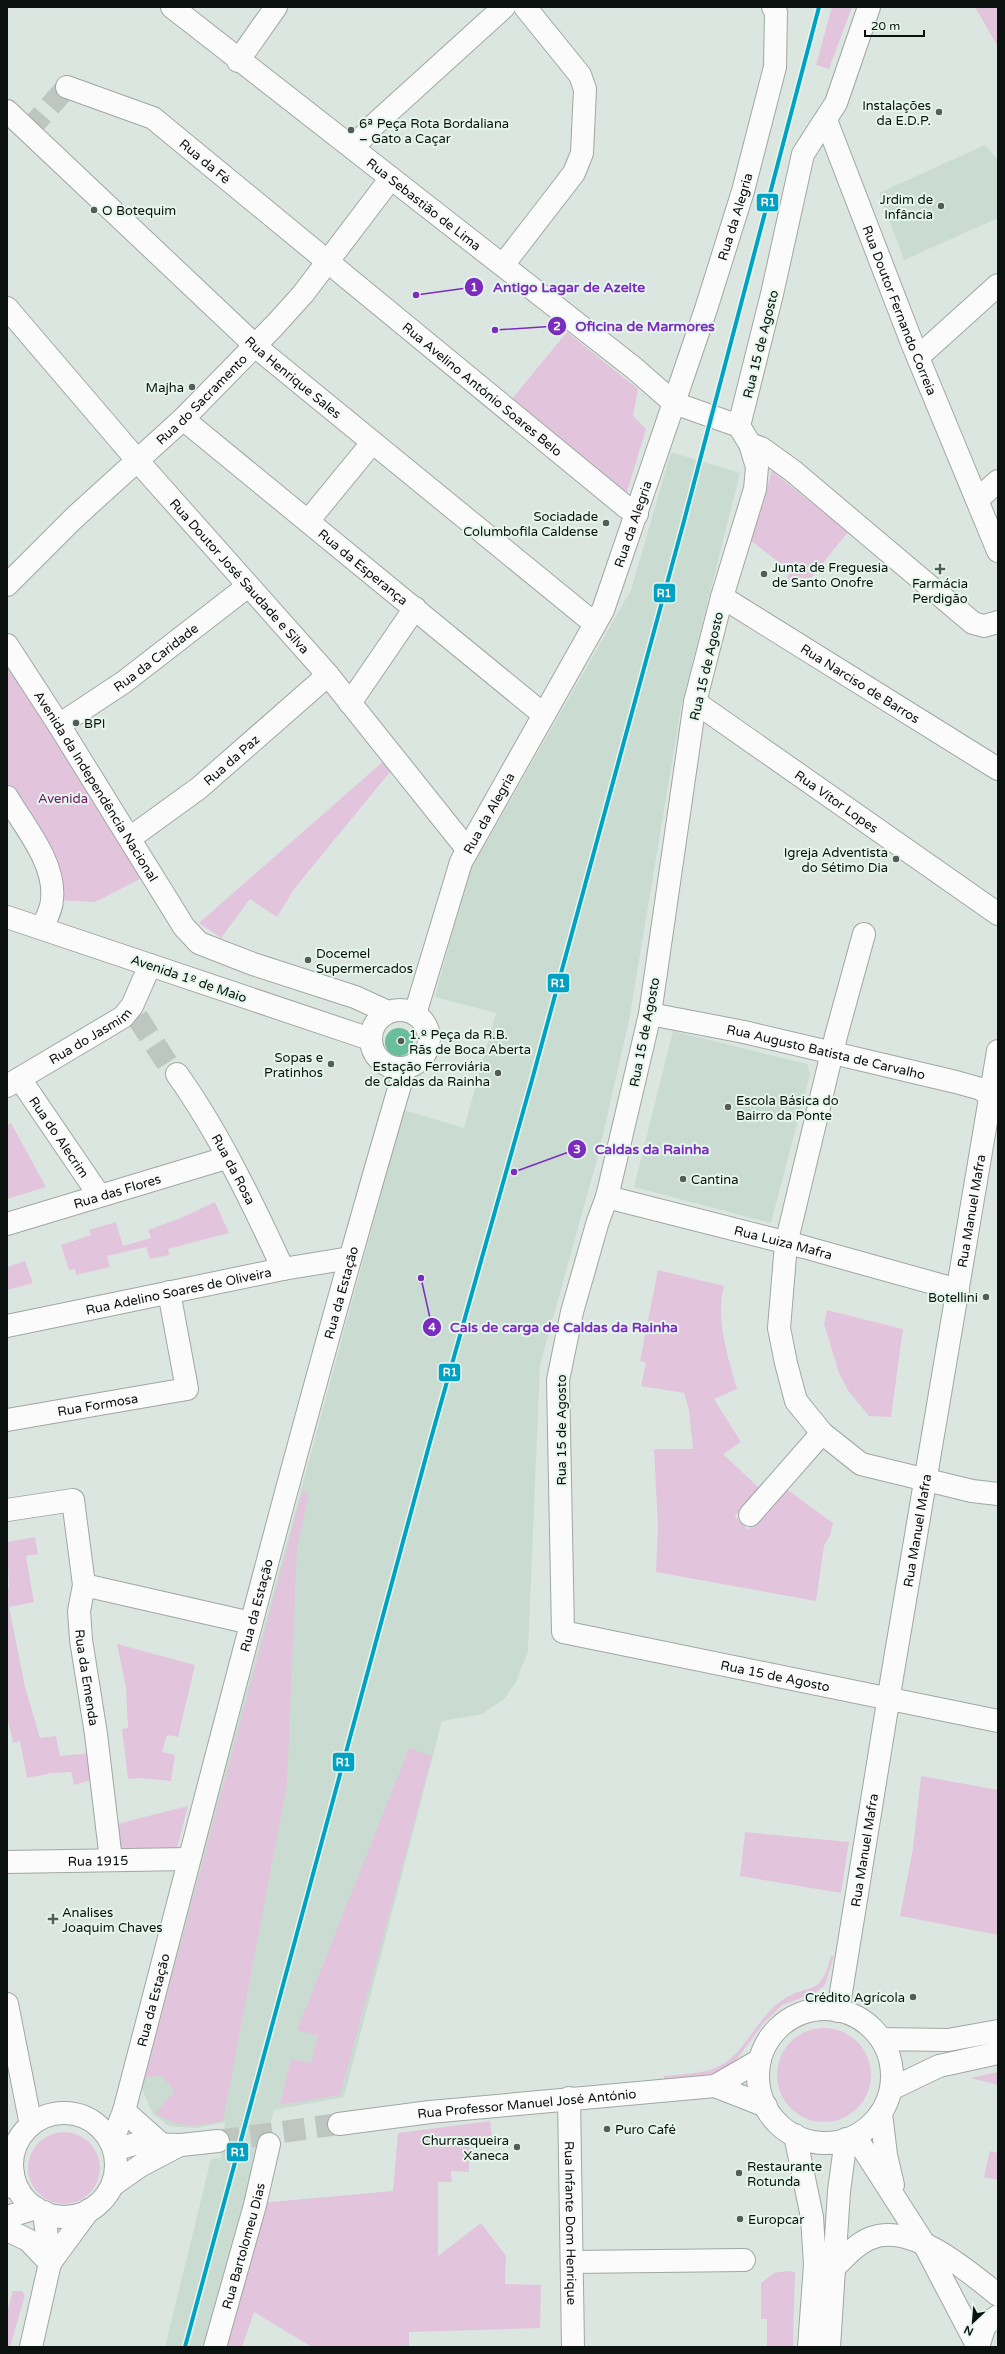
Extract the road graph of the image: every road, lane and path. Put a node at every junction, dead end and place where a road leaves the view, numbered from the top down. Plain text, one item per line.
1 (172, 7) edge
2 (276, 7) edge
3 (504, 7) edge
4 (525, 7) edge
5 (773, 7) edge
6 (869, 7) edge
7 (238, 61) junction
8 (67, 86) dead end
9 (7, 111) edge
10 (826, 120) junction
11 (352, 148) junction
12 (391, 178) junction
13 (328, 263) junction
14 (503, 265) junction
15 (998, 285) edge
16 (7, 308) edge
17 (256, 345) junction
18 (918, 357) junction
19 (674, 403) junction
20 (183, 419) junction
21 (744, 435) junction
22 (372, 443) junction
23 (138, 460) junction
24 (998, 481) edge
25 (978, 499) junction
26 (637, 514) junction
27 (308, 521) junction
28 (998, 551) edge
29 (7, 585) edge
30 (248, 586) junction
31 (722, 597) junction
32 (415, 608) junction
33 (998, 622) edge
34 (595, 624) junction
35 (7, 645) edge
36 (328, 675) junction
37 (695, 702) junction
38 (350, 703) junction
39 (544, 715) junction
40 (59, 725) junction
41 (998, 769) edge
42 (7, 797) edge
43 (130, 838) junction
44 (467, 849) junction
45 (998, 914) edge
46 (7, 917) edge
47 (42, 928) junction
48 (864, 934) dead end
49 (150, 965) junction
50 (388, 1012) junction
51 (414, 1014) junction
52 (650, 1014) junction
53 (370, 1040) junction
54 (998, 1051) edge
55 (832, 1054) junction
56 (405, 1068) junction
57 (177, 1074) tunnel mouth
58 (13, 1083) edge
59 (994, 1099) edge
60 (226, 1158) junction
61 (99, 1195) junction
62 (607, 1197) junction
63 (7, 1224) edge
64 (786, 1244) junction
65 (350, 1258) junction
66 (283, 1269) junction
67 (958, 1290) junction
68 (169, 1292) junction
69 (7, 1326) edge
70 (7, 1420) edge
71 (822, 1433) junction
72 (926, 1480) junction
73 (998, 1494) edge
74 (7, 1510) edge
75 (750, 1515) dead end
76 (84, 1584) junction
77 (250, 1623) junction
78 (888, 1700) junction
79 (998, 1721) edge
80 (188, 1859) junction
81 (111, 1860) junction
82 (7, 1862) edge
83 (7, 2004) edge
84 (838, 2011) junction
85 (998, 2031) edge
86 (880, 2039) junction
87 (998, 2053) edge
88 (760, 2060) junction
89 (715, 2086) junction
90 (891, 2089) junction
91 (569, 2098) junction
92 (766, 2106) junction
93 (124, 2111) junction
94 (881, 2113) junction
95 (339, 2124) tunnel mouth
96 (31, 2125) junction
97 (795, 2136) junction
98 (851, 2138) junction
99 (218, 2140) tunnel mouth
100 (170, 2144) junction
101 (269, 2144) dead end
102 (113, 2146) junction
103 (10, 2181) edge
104 (113, 2185) junction
105 (896, 2198) junction
106 (40, 2210) junction
107 (89, 2210) junction
108 (7, 2217) edge
109 (7, 2230) edge
110 (923, 2242) junction
111 (744, 2260) dead end
112 (573, 2262) junction
113 (50, 2263) junction
114 (833, 2269) junction
115 (998, 2295) edge
116 (998, 2316) edge
117 (31, 2347) edge
118 (215, 2347) edge
119 (573, 2347) edge
120 (809, 2347) edge
121 (829, 2347) edge
122 (978, 2347) edge

1 - 7 street, Rua Sebastião de Lima
2 - 7 street
3 - 11 street
4 - 14 street
5 - 19 street, Rua da Alegria
6 - 10 street, Rua 15 de Agosto
7 - 11 street, Rua Sebastião de Lima
8 - 13 street, Rua da Fé
9 - 17 street, Rua Henrique Sales
10 - 18 street, Rua Doutor Fernando Correia
10 - 21 street, Rua 15 de Agosto
11 - 12 street, Rua Sebastião de Lima
12 - 13 street, Rua do Sacramento
12 - 14 street, Rua Sebastião de Lima
13 - 17 street, Rua do Sacramento
13 - 26 street, Rua Avelino António Soares Belo
14 - 19 street, Rua Sebastião de Lima
15 - 18 street
16 - 23 street, Rua Doutor José Saudade e Silva
17 - 20 street, Rua do Sacramento
17 - 22 street, Rua Henrique Sales
18 - 25 street, Rua Doutor Fernando Correia
19 - 21 street
19 - 26 street, Rua da Alegria
20 - 23 street, Rua do Sacramento
20 - 27 street, Rua da Esperança
21 - 31 street, Rua 15 de Agosto
21 - 33 street
22 - 27 street
22 - 34 street, Rua Henrique Sales
23 - 29 street, Rua do Sacramento
23 - 30 street, Rua Doutor José Saudade e Silva
24 - 25 street
25 - 28 street, Rua Doutor Fernando Correia
26 - 34 street, Rua da Alegria
27 - 32 street, Rua da Esperança
30 - 36 street, Rua Doutor José Saudade e Silva
30 - 40 street, Rua da Caridade
31 - 37 street, Rua 15 de Agosto
31 - 41 street, Rua Narciso de Barros
32 - 38 street
32 - 39 street, Rua da Esperança
34 - 39 street, Rua da Alegria
35 - 40 street, Avenida da Independência Nacional
36 - 38 street, Rua Doutor José Saudade e Silva
36 - 43 street, Rua da Paz
37 - 45 street, Rua Vítor Lopes
37 - 52 street, Rua 15 de Agosto
38 - 44 street, Rua Doutor José Saudade e Silva
39 - 44 street, Rua da Alegria
40 - 43 street, Avenida da Independência Nacional
42 - 47 street
43 - 50 street, Avenida da Independência Nacional
44 - 51 street, Rua da Alegria
46 - 47 street, Avenida 1º de Maio
47 - 49 street, Avenida 1º de Maio
48 - 55 street
49 - 53 street, Avenida 1º de Maio
49 - 58 street, Rua do Jasmim
50 - 51 street
50 - 53 street
51 - 56 street
52 - 55 street, Rua Augusto Batista de Carvalho
52 - 62 street, Rua 15 de Agosto
53 - 56 street
54 - 59 street, Rua Manuel Mafra
55 - 59 street, Rua Augusto Batista de Carvalho
55 - 64 street
56 - 65 street, Rua da Estação
57 - 60 street, Rua da Rosa
58 - 61 street, Rua do Alecrim
59 - 67 street, Rua Manuel Mafra
60 - 61 street, Rua das Flores
60 - 66 street, Rua da Rosa
61 - 63 street, Rua das Flores
62 - 64 street, Rua Luiza Mafra
62 - 78 street, Rua 15 de Agosto
64 - 67 street, Rua Luiza Mafra
64 - 71 street
65 - 66 street, Rua Adelino Soares de Oliveira
65 - 77 street, Rua da Estação
66 - 68 street, Rua Adelino Soares de Oliveira
67 - 72 street, Rua Manuel Mafra
68 - 69 street, Rua Adelino Soares de Oliveira
68 - 70 street, Rua Formosa
71 - 72 street
71 - 75 street
72 - 73 street
72 - 78 street, Rua Manuel Mafra
74 - 76 street, Rua da Emenda
76 - 77 street
76 - 81 street, Rua da Emenda
77 - 80 street, Rua da Estação
78 - 79 street
78 - 84 street, Rua Manuel Mafra
80 - 81 street, Rua 1915
80 - 93 street, Rua da Estação
81 - 82 street, Rua 1915
83 - 96 street
84 - 86 street
84 - 88 street
85 - 86 street
86 - 90 street
87 - 90 street
88 - 89 street, Rua Professor Manuel José António
88 - 92 street
89 - 91 street, Rua Professor Manuel José António
89 - 92 street, Rua Professor Manuel José António
90 - 94 street
91 - 95 street, Rua Professor Manuel José António
91 - 112 street, Rua Infante Dom Henrique
92 - 97 street
93 - 100 street
93 - 102 street, Rua da Estação
94 - 98 street
94 - 105 street
96 - 102 street
96 - 103 street
97 - 98 street
97 - 120 street
98 - 105 street
98 - 114 street
99 - 100 street
100 - 102 street
100 - 104 street
101 - 118 street, Rua Bartolomeu Dias
102 - 104 street
103 - 106 street
104 - 107 street
105 - 110 street
106 - 107 street
106 - 108 street
106 - 113 street
107 - 113 street
109 - 113 street
110 - 114 street
110 - 115 street
110 - 122 street
111 - 112 street
112 - 119 street, Rua Infante Dom Henrique
113 - 117 street
114 - 121 street
116 - 122 street

